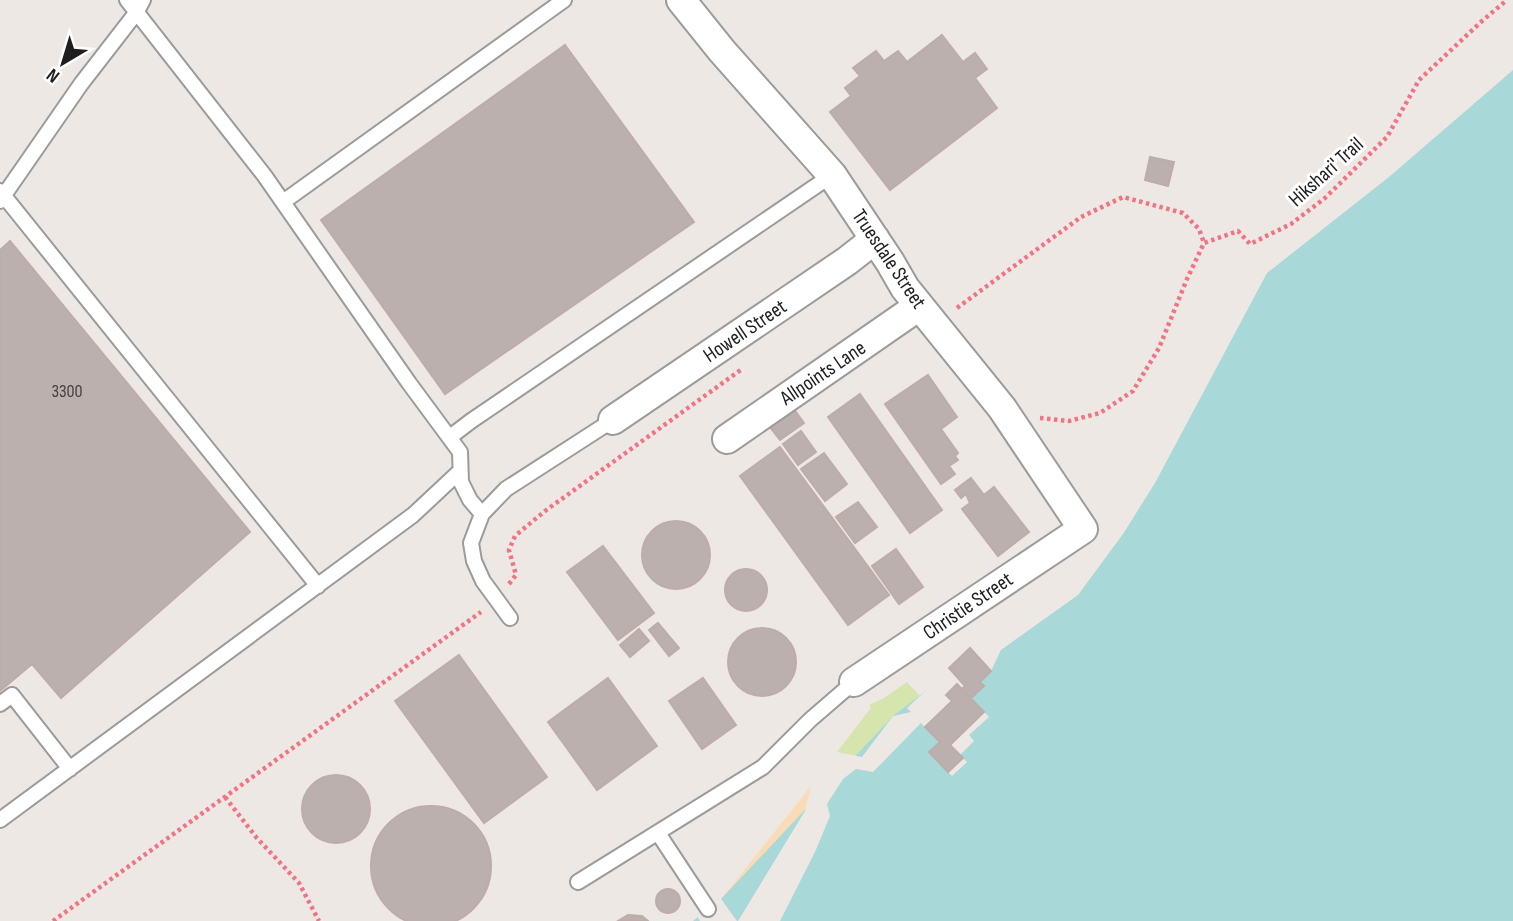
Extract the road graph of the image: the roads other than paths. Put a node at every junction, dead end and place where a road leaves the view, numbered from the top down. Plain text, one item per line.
1 (127, 0) edge
2 (564, 0) edge
3 (681, 0) edge
4 (140, 6) edge
5 (832, 175) junction
6 (1, 196) edge
7 (283, 202) junction
8 (875, 239) junction
9 (927, 316) junction
10 (613, 420) joint
11 (450, 438) junction
12 (727, 439) dead end
13 (460, 471) junction
14 (482, 514) junction
15 (1083, 530) joint
16 (318, 586) junction
17 (510, 618) dead end
18 (854, 682) joint
19 (0, 704) edge
20 (70, 769) junction
21 (0, 820) edge
22 (657, 833) junction
23 (578, 882) dead end
24 (708, 909) dead end

1 - 4 lane
2 - 7 lane
3 - 5 street, Truesdale Street
4 - 6 lane
4 - 7 lane
5 - 8 street, Truesdale Street
5 - 11 lane
6 - 16 lane
7 - 11 lane
8 - 9 street, Truesdale Street
8 - 10 street, Howell Street
9 - 12 street, Allpoints Lane
9 - 15 street, Truesdale Street
10 - 14 lane
11 - 13 lane
13 - 14 lane
13 - 16 lane
14 - 17 lane
15 - 18 street, Christie Street
16 - 20 lane
18 - 22 lane
19 - 20 lane
20 - 21 lane
22 - 23 lane
22 - 24 lane

